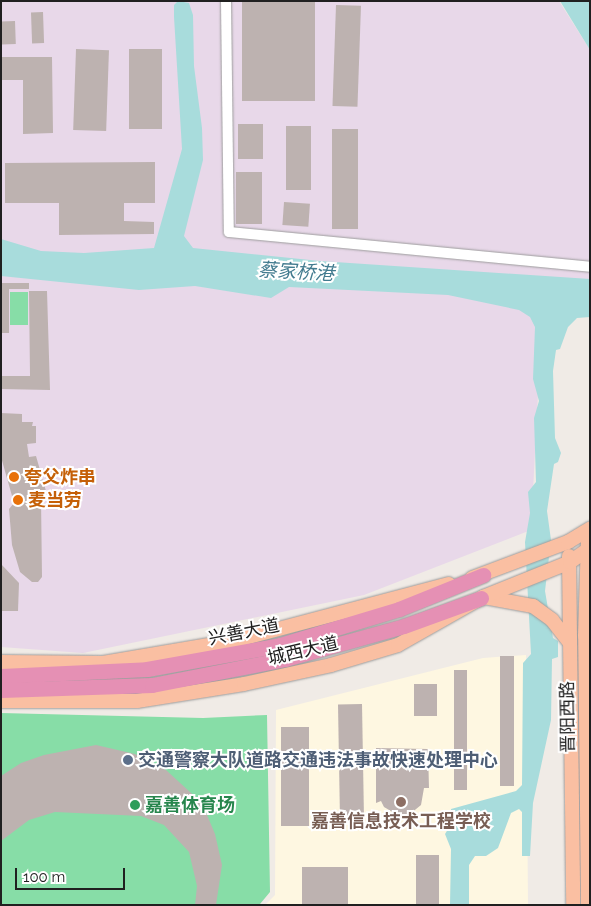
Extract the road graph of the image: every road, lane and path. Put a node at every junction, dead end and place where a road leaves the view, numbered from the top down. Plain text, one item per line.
1 (226, 1) edge
2 (590, 267) edge
3 (589, 529) edge
4 (568, 542) junction
5 (589, 549) edge
6 (570, 562) junction
7 (483, 576) junction
8 (482, 598) junction
9 (590, 612) edge
10 (585, 636) junction
11 (569, 642) junction
12 (1, 662) edge
13 (1, 676) edge
14 (1, 690) edge
15 (1, 701) edge
16 (588, 808) edge
17 (573, 905) edge
18 (588, 905) edge

1 - 2 lane
3 - 4 main road, 城西大道
3 - 5 main road, 晋阳西路
4 - 6 main road, 晋阳西路
4 - 7 main road, 城西大道
5 - 6 main road, 城西大道
5 - 10 main road, 晋阳西路
6 - 8 main road, 城西大道
6 - 11 main road, 晋阳西路
7 - 12 main road, 城西大道
7 - 13 highway, 兴善大道
8 - 11 main road
8 - 14 highway, 兴善大道
8 - 15 main road, 城西大道
9 - 10 main road
10 - 16 main road, 晋阳西路
11 - 17 main road, 晋阳西路
16 - 18 main road, 晋阳西路

